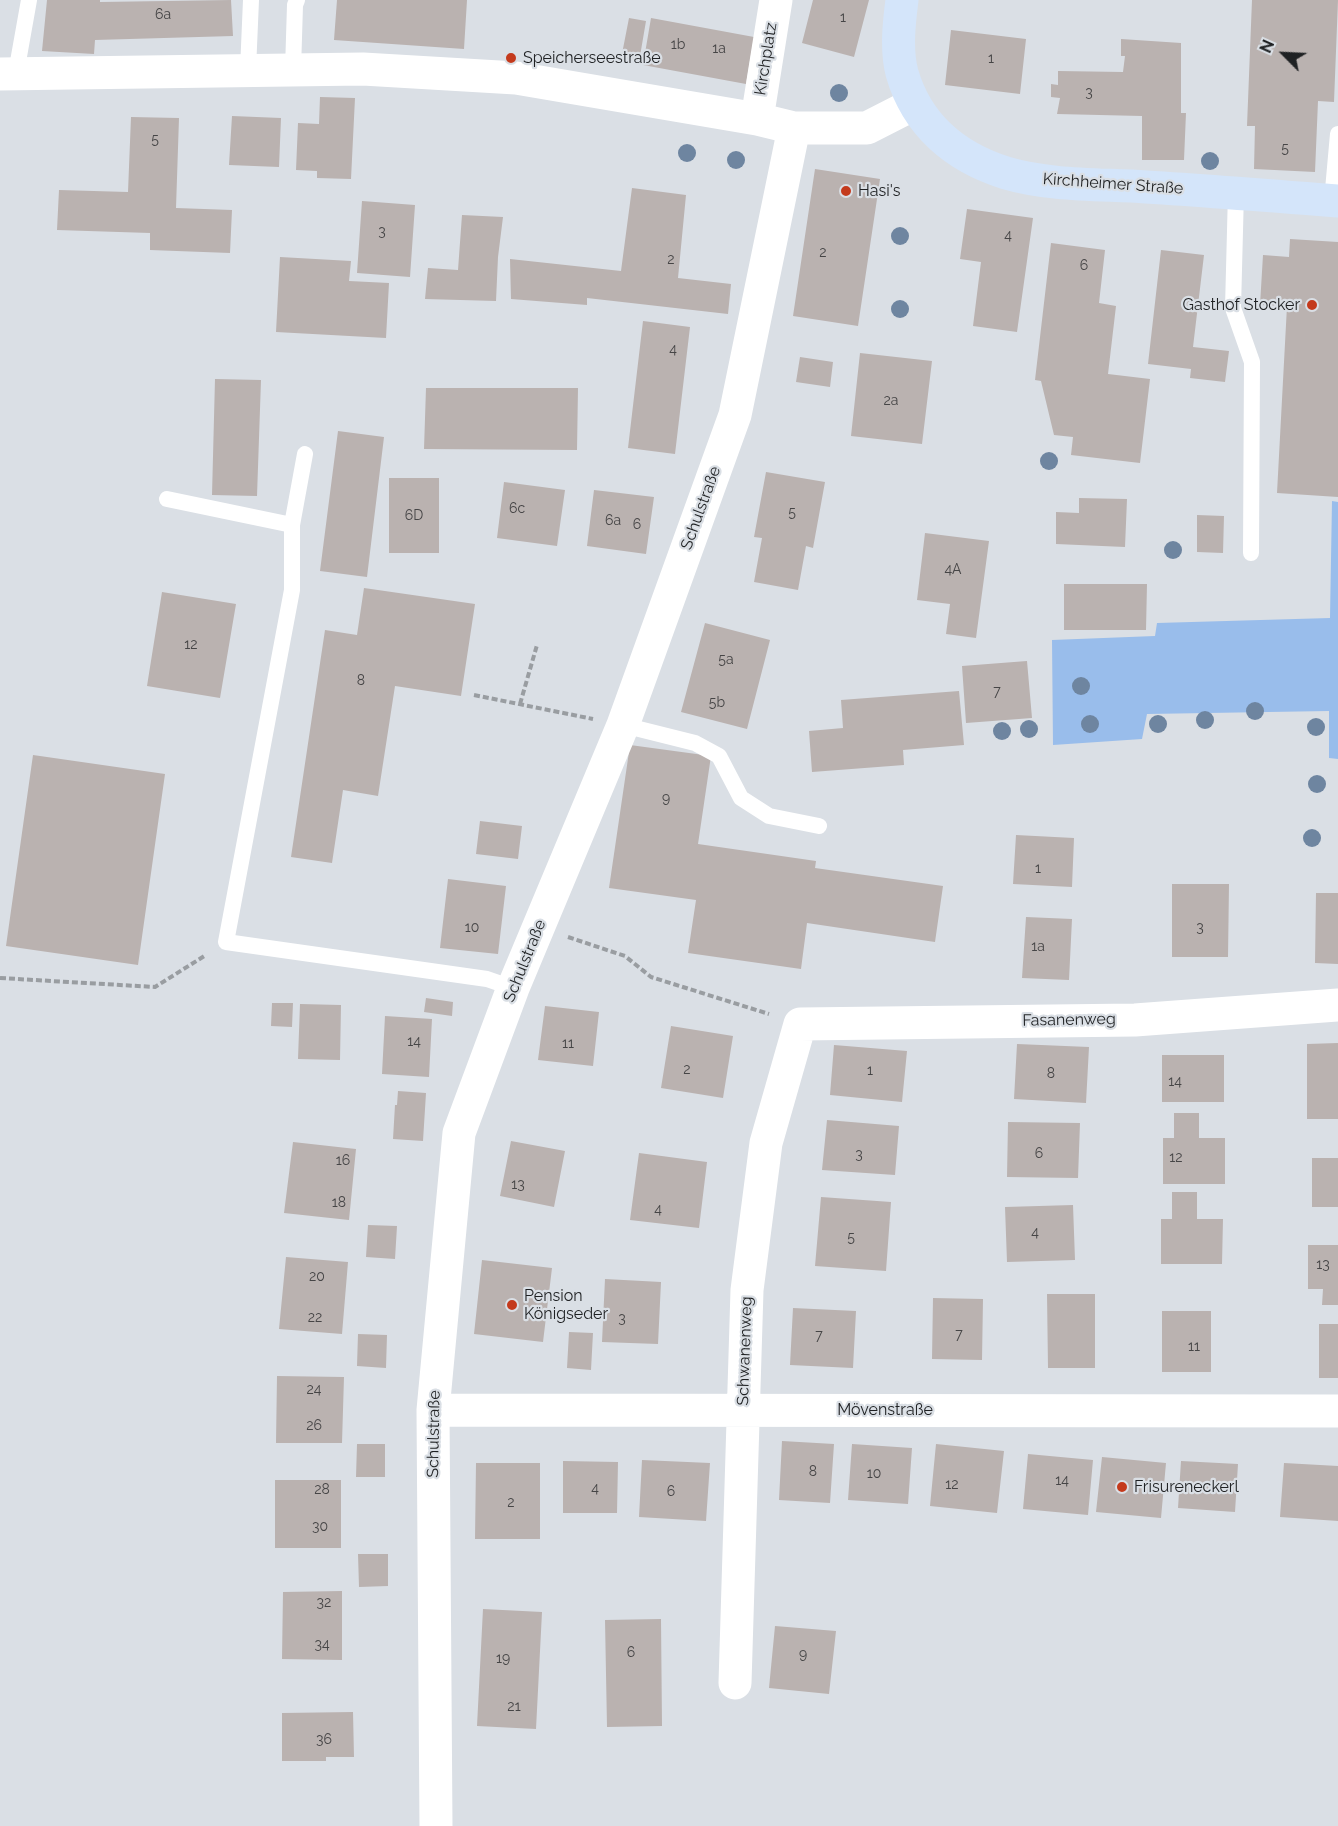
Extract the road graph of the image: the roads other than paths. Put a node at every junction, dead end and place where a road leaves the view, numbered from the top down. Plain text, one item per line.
1 (29, 0) edge
2 (251, 0) edge
3 (297, 0) edge
4 (776, 0) edge
5 (902, 0) edge
6 (248, 70) junction
7 (293, 70) junction
8 (8, 73) edge
9 (914, 104) junction
10 (757, 119) junction
11 (794, 128) junction
12 (1338, 135) edge
13 (1236, 192) junction
14 (1335, 201) edge
15 (305, 454) dead end
16 (167, 499) dead end
17 (292, 525) junction
18 (1251, 553) dead end
19 (623, 724) junction
20 (819, 826) dead end
21 (513, 988) junction
22 (1338, 1005) edge
23 (800, 1024) joint
24 (433, 1410) junction
25 (743, 1410) junction
26 (1338, 1411) edge
27 (735, 1683) dead end
28 (436, 1826) edge

1 - 8 lane
2 - 6 lane
3 - 7 lane
4 - 10 street, Kirchplatz
5 - 9 main road, Kirchheimer Straße
6 - 7 street
6 - 8 street
7 - 10 street
9 - 11 street
9 - 13 main road, Kirchheimer Straße
10 - 11 street
11 - 19 street, Schulstraße
12 - 14 lane
13 - 14 main road, Kirchheimer Straße
13 - 18 lane
15 - 17 lane
16 - 17 lane
17 - 21 lane
19 - 20 lane
19 - 21 street, Schulstraße
21 - 24 street, Schulstraße
22 - 23 street, Fasanenweg
23 - 25 street, Schwanenweg
24 - 25 street, Mövenstraße
24 - 28 street, Schulstraße
25 - 26 street, Mövenstraße
25 - 27 street, Schwanenweg

